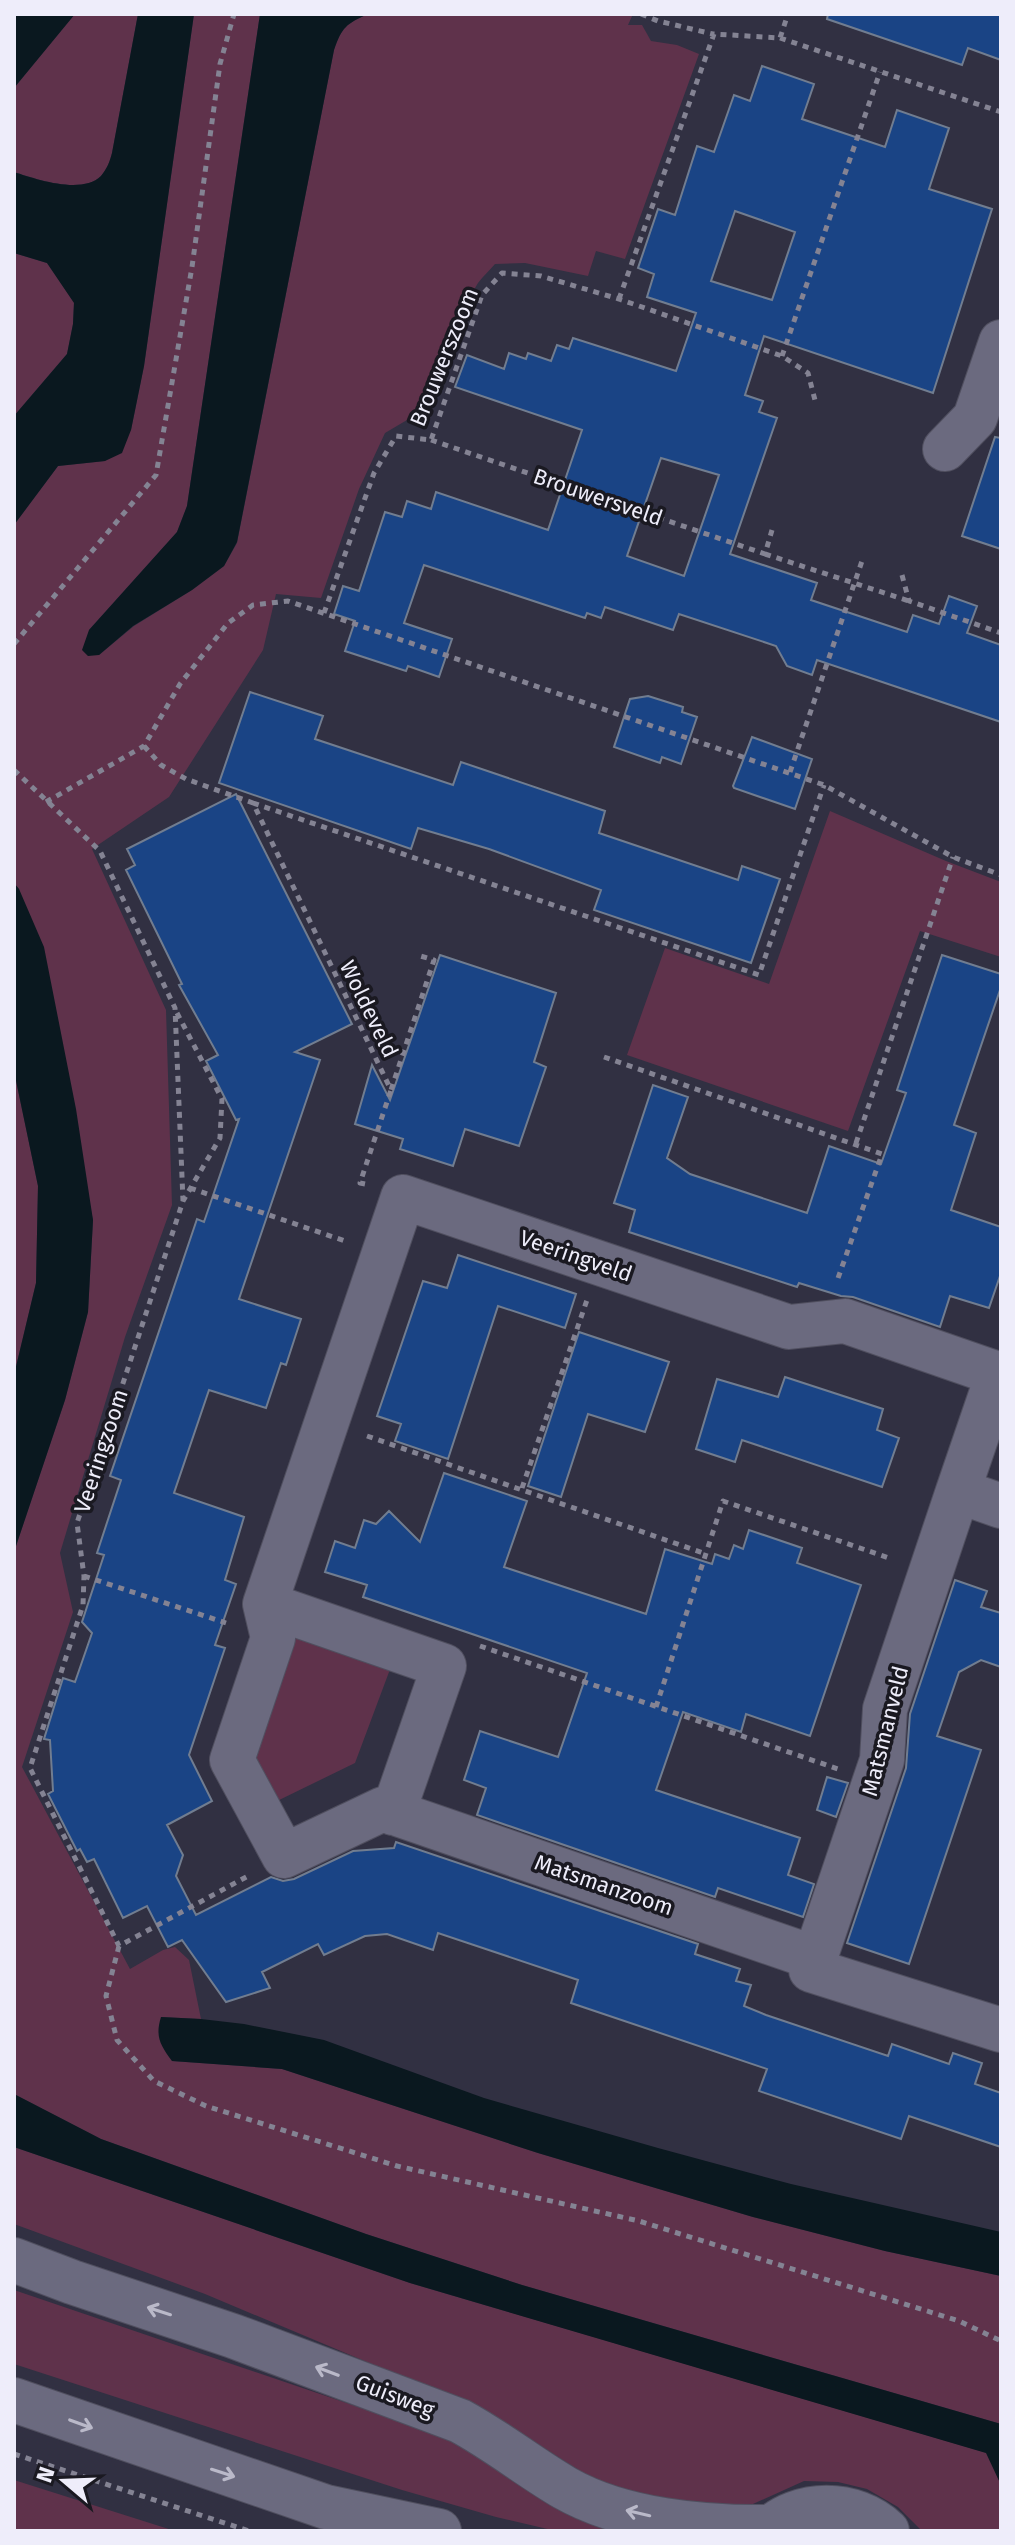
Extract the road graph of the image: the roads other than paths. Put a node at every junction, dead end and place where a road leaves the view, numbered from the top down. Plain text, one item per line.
1 (1001, 342) edge
2 (988, 422) edge
3 (945, 449) dead end
4 (1000, 1371) edge
5 (958, 1491) junction
6 (1001, 1506) edge
7 (269, 1621) junction
8 (393, 1813) junction
9 (813, 1964) junction
10 (1001, 2030) edge
11 (14, 2260) edge
12 (14, 2400) edge
13 (768, 2529) edge
14 (439, 2531) edge
15 (887, 2531) edge

1 - 2 street
2 - 3 street
4 - 5 street, Veeringveld
4 - 7 street, Veeringveld
5 - 6 street
5 - 9 street, Matsmanveld
7 - 8 street
7 - 8 street
8 - 9 street, Matsmanzoom
9 - 10 street, Matsmanzoom
13 -> 11 street, Guisweg
12 -> 14 street
13 - 15 street

